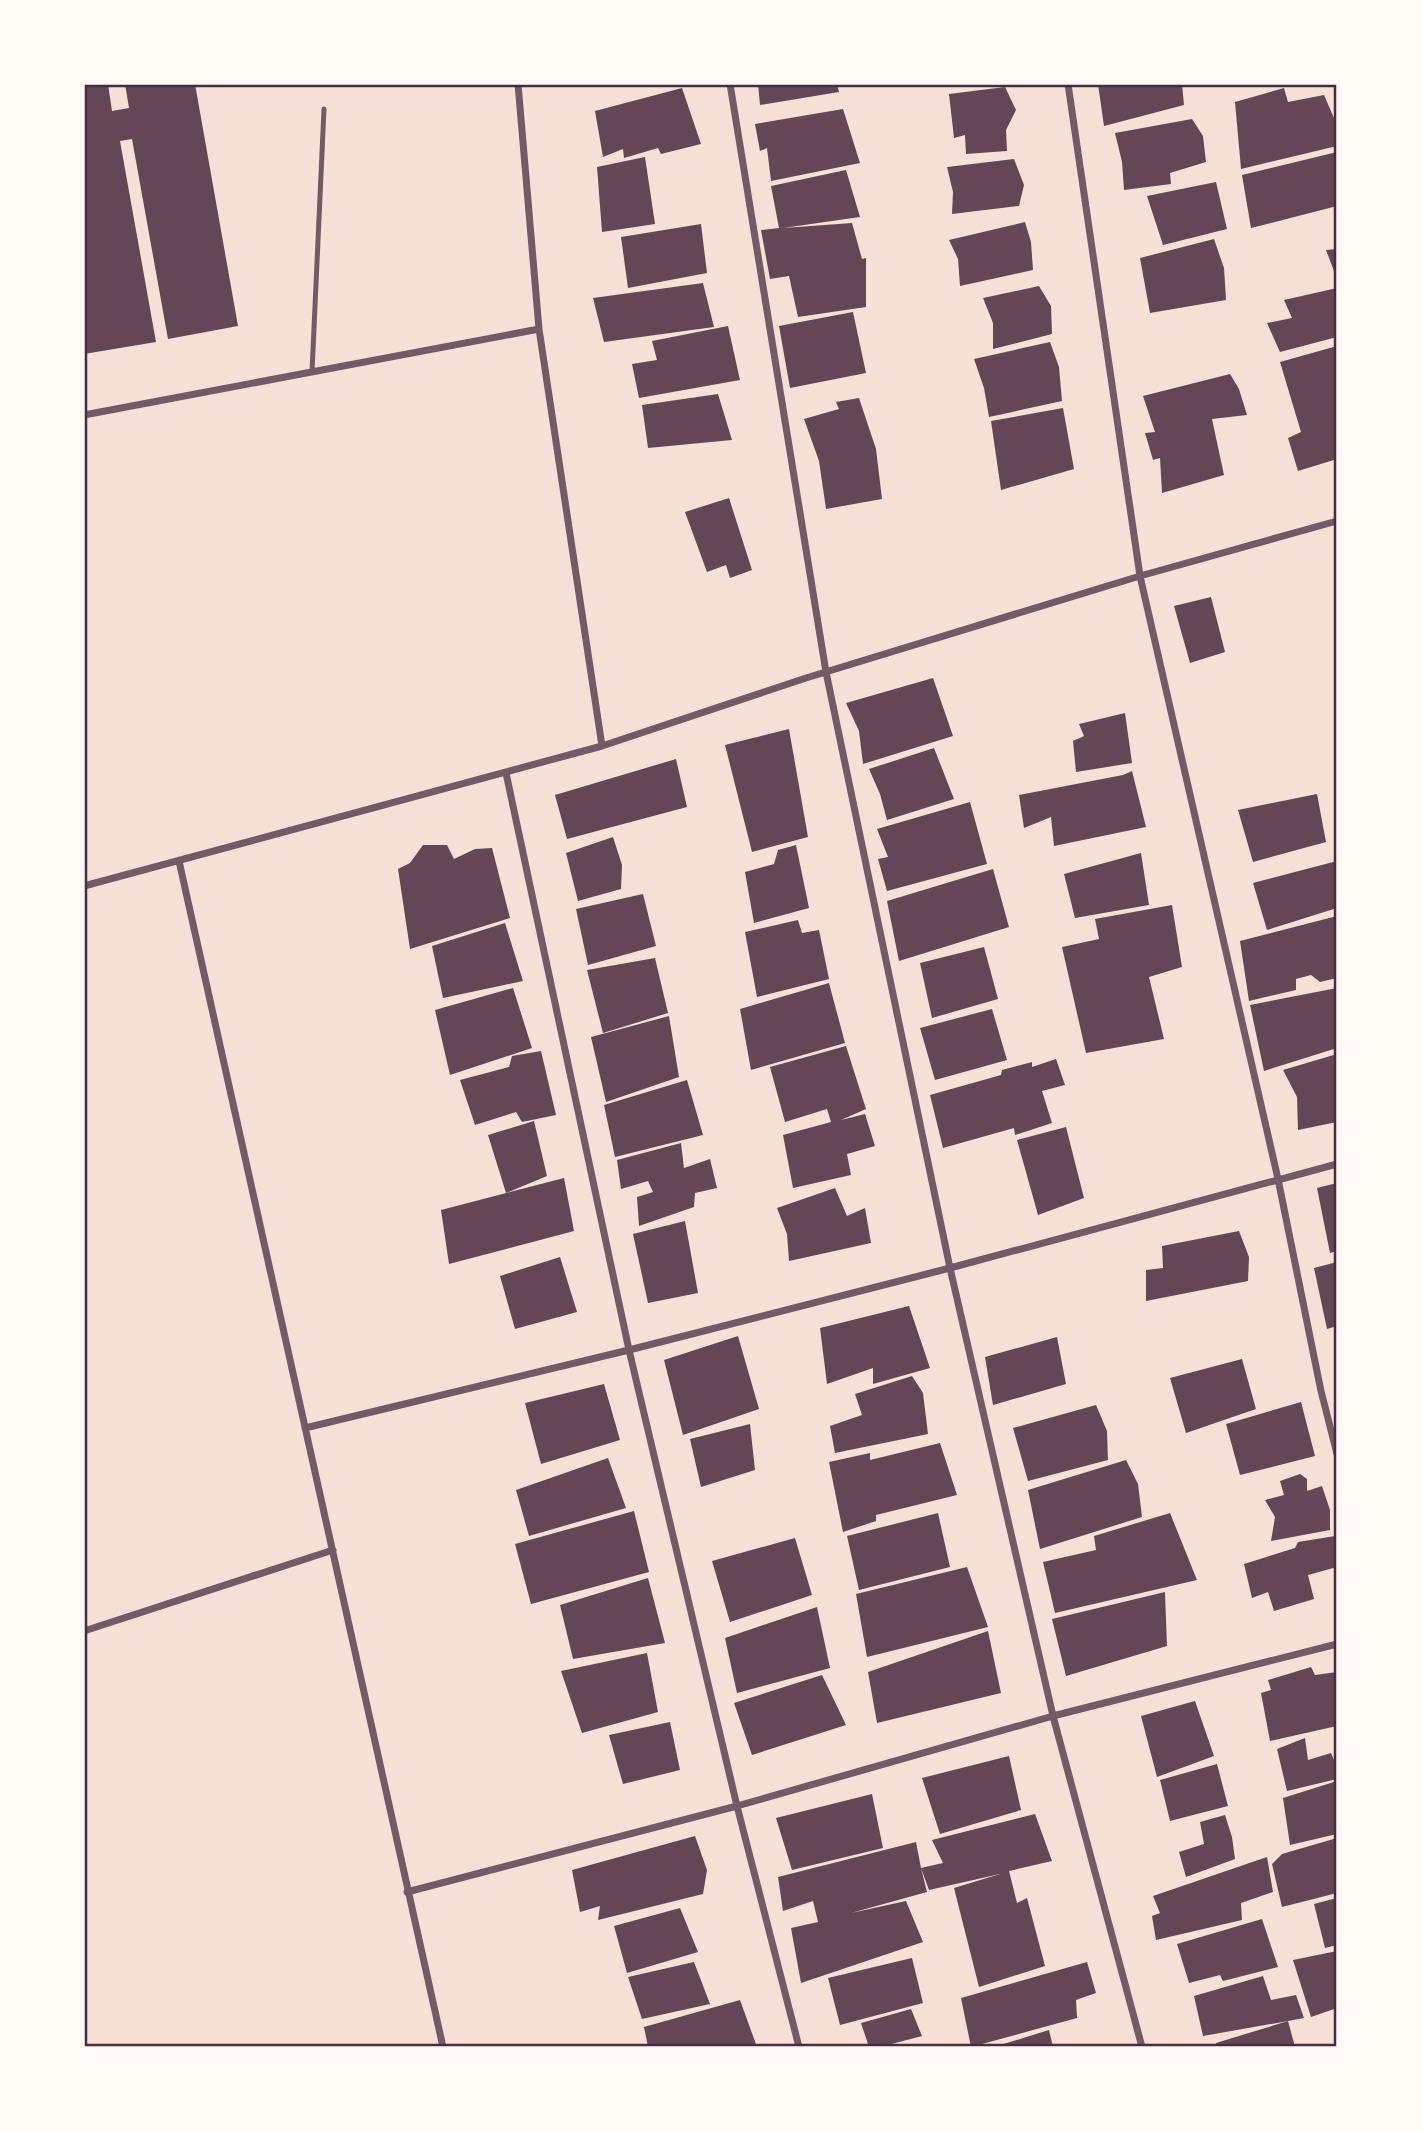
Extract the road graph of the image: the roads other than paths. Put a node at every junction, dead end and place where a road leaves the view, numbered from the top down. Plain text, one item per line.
1 (518, 84) edge
2 (730, 84) edge
3 (1068, 84) edge
4 (324, 109) dead end
5 (539, 329) junction
6 (312, 372) junction
7 (84, 415) edge
8 (1337, 521) edge
9 (1140, 576) junction
10 (826, 673) junction
11 (602, 746) junction
12 (506, 774) junction
13 (179, 861) junction
14 (84, 886) edge
15 (1337, 1164) edge
16 (1278, 1179) junction
17 (950, 1268) junction
18 (629, 1350) junction
19 (305, 1428) junction
20 (1337, 1454) edge
21 (334, 1550) junction
22 (84, 1631) edge
23 (1337, 1644) edge
24 (1053, 1716) junction
25 (737, 1806) junction
26 (407, 1892) junction
27 (443, 2047) edge
28 (799, 2047) edge
29 (1142, 2047) edge

1 - 5 street
2 - 10 street
3 - 9 street
4 - 6 lane
5 - 6 street
5 - 11 street
6 - 7 street
8 - 9 street
9 - 10 street
9 - 16 street
10 - 11 street
10 - 17 street
11 - 12 street
12 - 13 street
12 - 18 street
13 - 14 street
13 - 19 street
15 - 16 street
16 - 17 street
16 - 20 street
17 - 18 street
17 - 24 street
18 - 19 street
18 - 25 street
19 - 21 street
21 - 22 street
21 - 26 street
23 - 24 street
24 - 25 street
24 - 29 street
25 - 26 street
25 - 28 street
26 - 27 street

